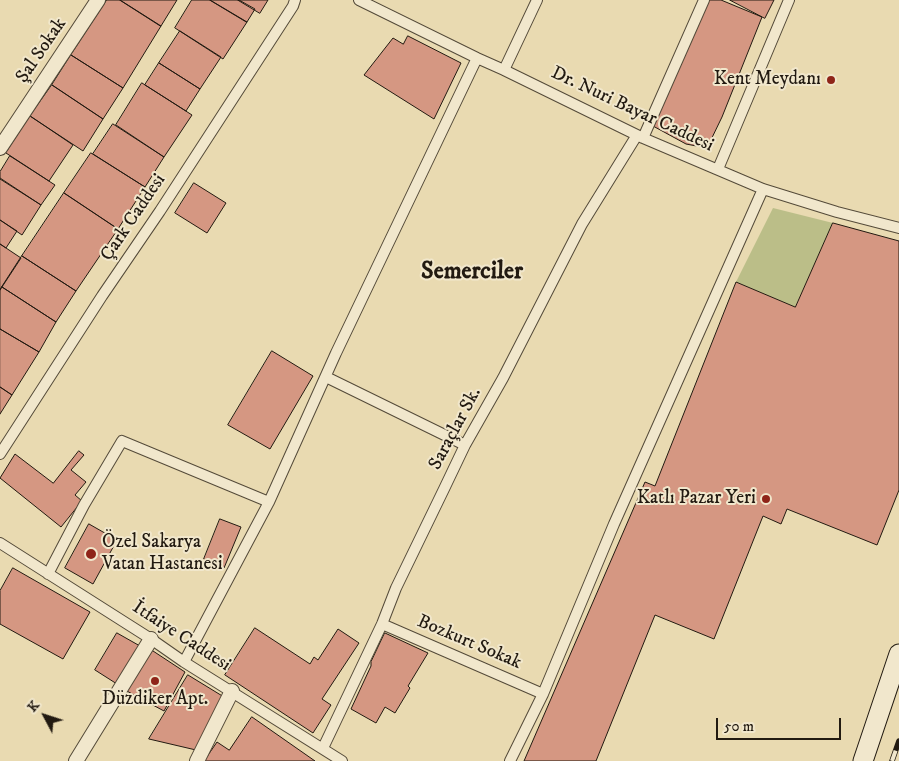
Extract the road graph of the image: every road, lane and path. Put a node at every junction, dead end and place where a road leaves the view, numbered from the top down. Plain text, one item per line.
1 (98, 0) edge
2 (295, 0) edge
3 (359, 0) edge
4 (537, 0) edge
5 (704, 0) edge
6 (789, 0) edge
7 (477, 58) junction
8 (504, 70) junction
9 (640, 136) junction
10 (0, 148) edge
11 (718, 170) junction
12 (763, 189) junction
13 (899, 228) edge
14 (326, 377) junction
15 (465, 444) junction
16 (0, 454) edge
17 (269, 502) junction
18 (0, 543) edge
19 (48, 574) junction
20 (382, 624) junction
21 (151, 639) junction
22 (899, 654) edge
23 (184, 662) junction
24 (232, 691) junction
25 (543, 694) junction
26 (322, 748) junction
27 (76, 761) edge
28 (197, 761) edge
29 (342, 761) edge
30 (510, 761) edge
31 (862, 761) edge

1 - 10 street, Şal Sokak
2 - 16 street, Çark Caddesi
3 - 7 street, Dr. Nuri Bayar Caddesi
4 - 8 street
5 - 9 street, Saraçlar Sk.
6 - 11 street
7 - 8 street, Dr. Nuri Bayar Caddesi
7 - 14 street
8 - 9 street, Dr. Nuri Bayar Caddesi
9 - 11 street, Dr. Nuri Bayar Caddesi
9 - 15 street, Saraçlar Sk.
11 - 12 street, Dr. Nuri Bayar Caddesi
12 - 13 street, Dr. Nuri Bayar Caddesi
12 - 25 street
14 - 15 street
14 - 17 street
15 - 20 street, Saraçlar Sk.
17 - 19 street
17 - 23 street
18 - 19 street, İtfaiye Caddesi
19 - 21 street, İtfaiye Caddesi
20 - 25 street, Bozkurt Sokak
20 - 26 street, Saraçlar Sk.
21 - 23 street, İtfaiye Caddesi
21 - 27 street
22 - 31 main road
23 - 24 street, İtfaiye Caddesi
24 - 26 street, İtfaiye Caddesi
24 - 28 street
25 - 30 street
26 - 29 street, İtfaiye Caddesi

